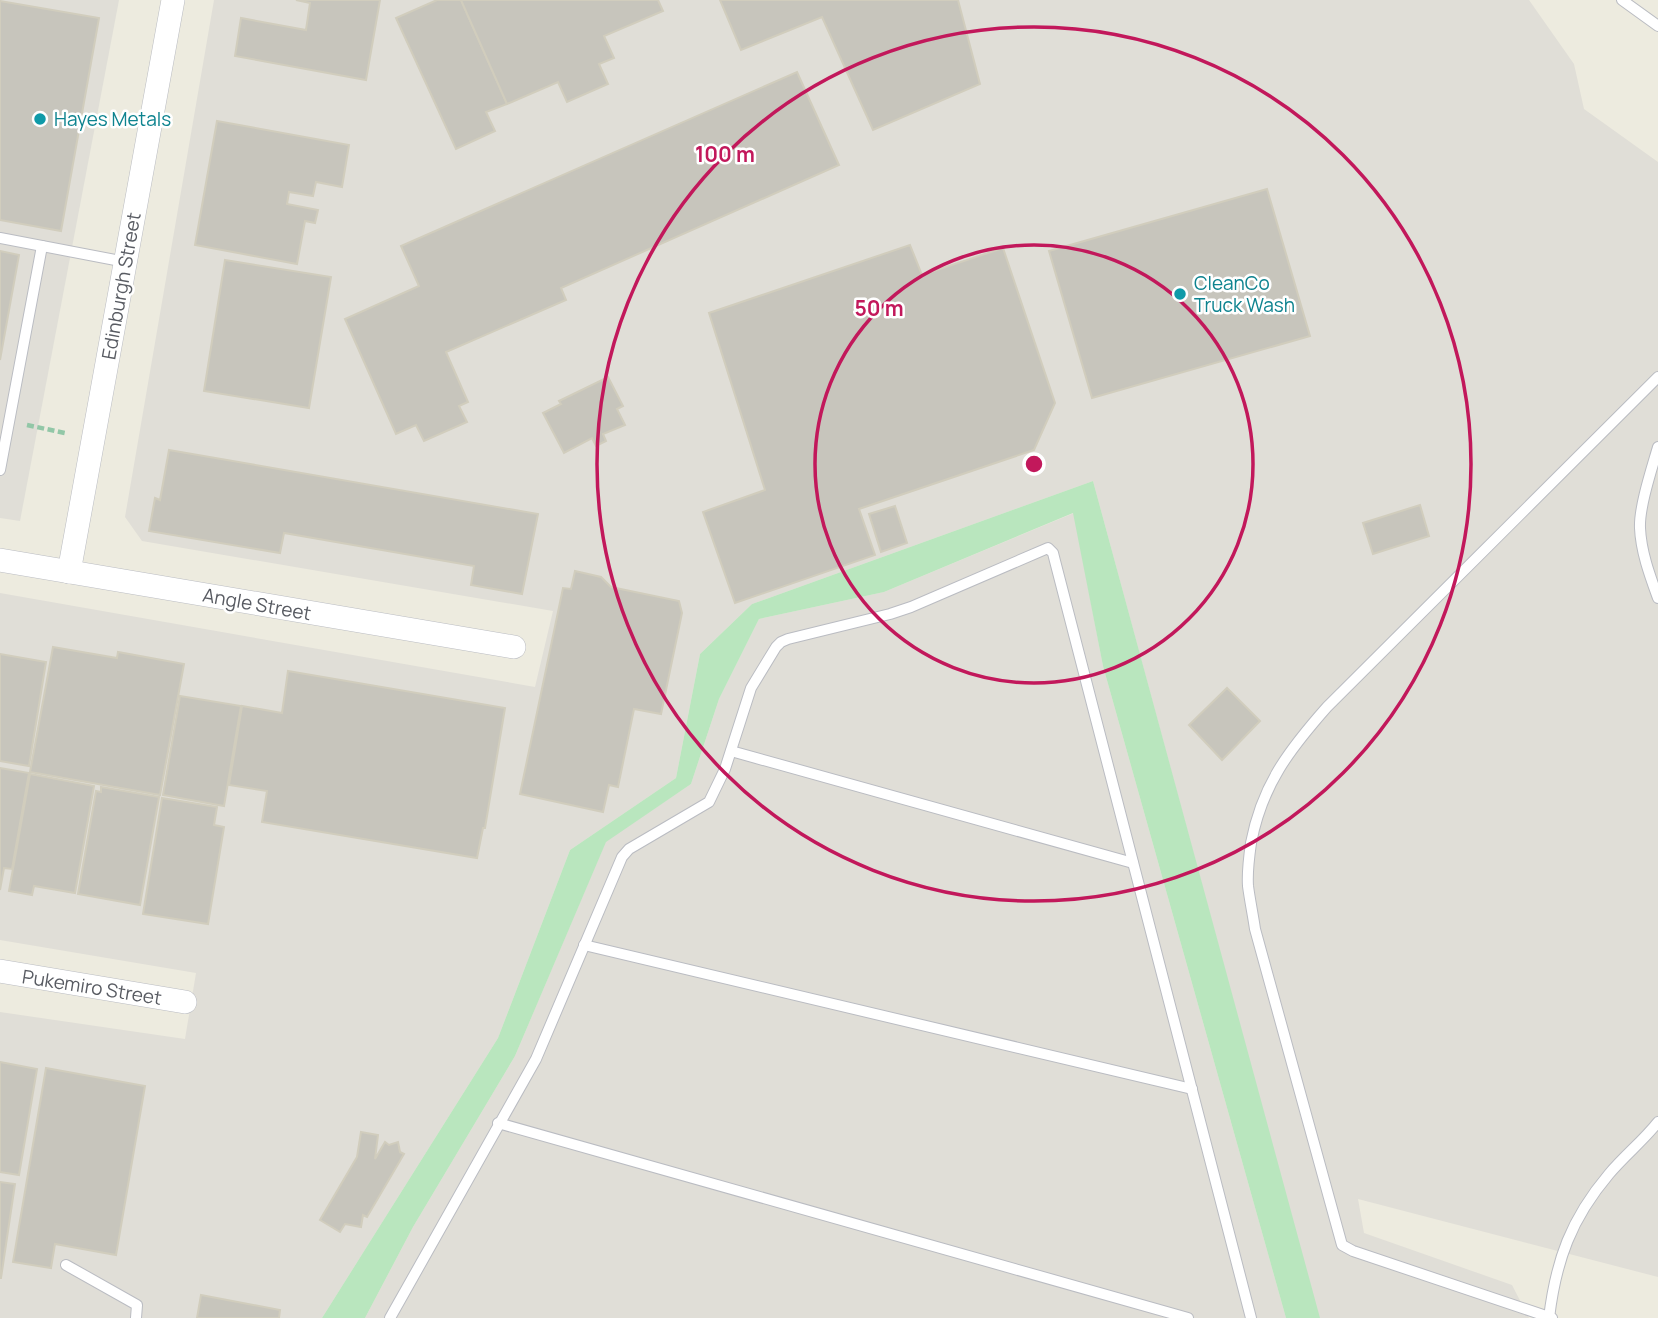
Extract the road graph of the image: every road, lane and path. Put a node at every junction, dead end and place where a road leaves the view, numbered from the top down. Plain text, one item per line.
1 (173, 0) edge
2 (1622, 0) edge
3 (1658, 26) edge
4 (0, 238) edge
5 (42, 246) junction
6 (126, 262) junction
7 (1658, 377) edge
8 (9, 421) junction
9 (65, 433) dead end
10 (1658, 447) edge
11 (0, 470) edge
12 (0, 561) edge
13 (69, 572) junction
14 (1658, 598) edge
15 (514, 648) dead end
16 (731, 751) junction
17 (1133, 863) junction
18 (584, 945) junction
19 (0, 971) edge
20 (185, 1002) dead end
21 (1192, 1089) junction
22 (1658, 1122) edge
23 (498, 1123) junction
24 (66, 1265) dead end
25 (136, 1318) edge
26 (390, 1318) edge
27 (1188, 1318) edge
28 (1251, 1318) edge
29 (1550, 1318) edge

1 - 6 street, Edinburgh Street
2 - 3 lane
4 - 5 lane
5 - 6 lane
5 - 8 lane
6 - 13 street, Edinburgh Street
7 - 29 lane
8 - 9 path
8 - 11 lane
10 - 14 lane
12 - 13 street, Angle Street
13 - 15 street, Angle Street
16 - 17 lane
16 - 17 lane
16 - 18 lane
17 - 21 lane
18 - 21 lane
18 - 23 lane
19 - 20 street, Pukemiro Street
21 - 28 lane
22 - 29 lane
23 - 26 lane
23 - 27 lane
24 - 25 lane

